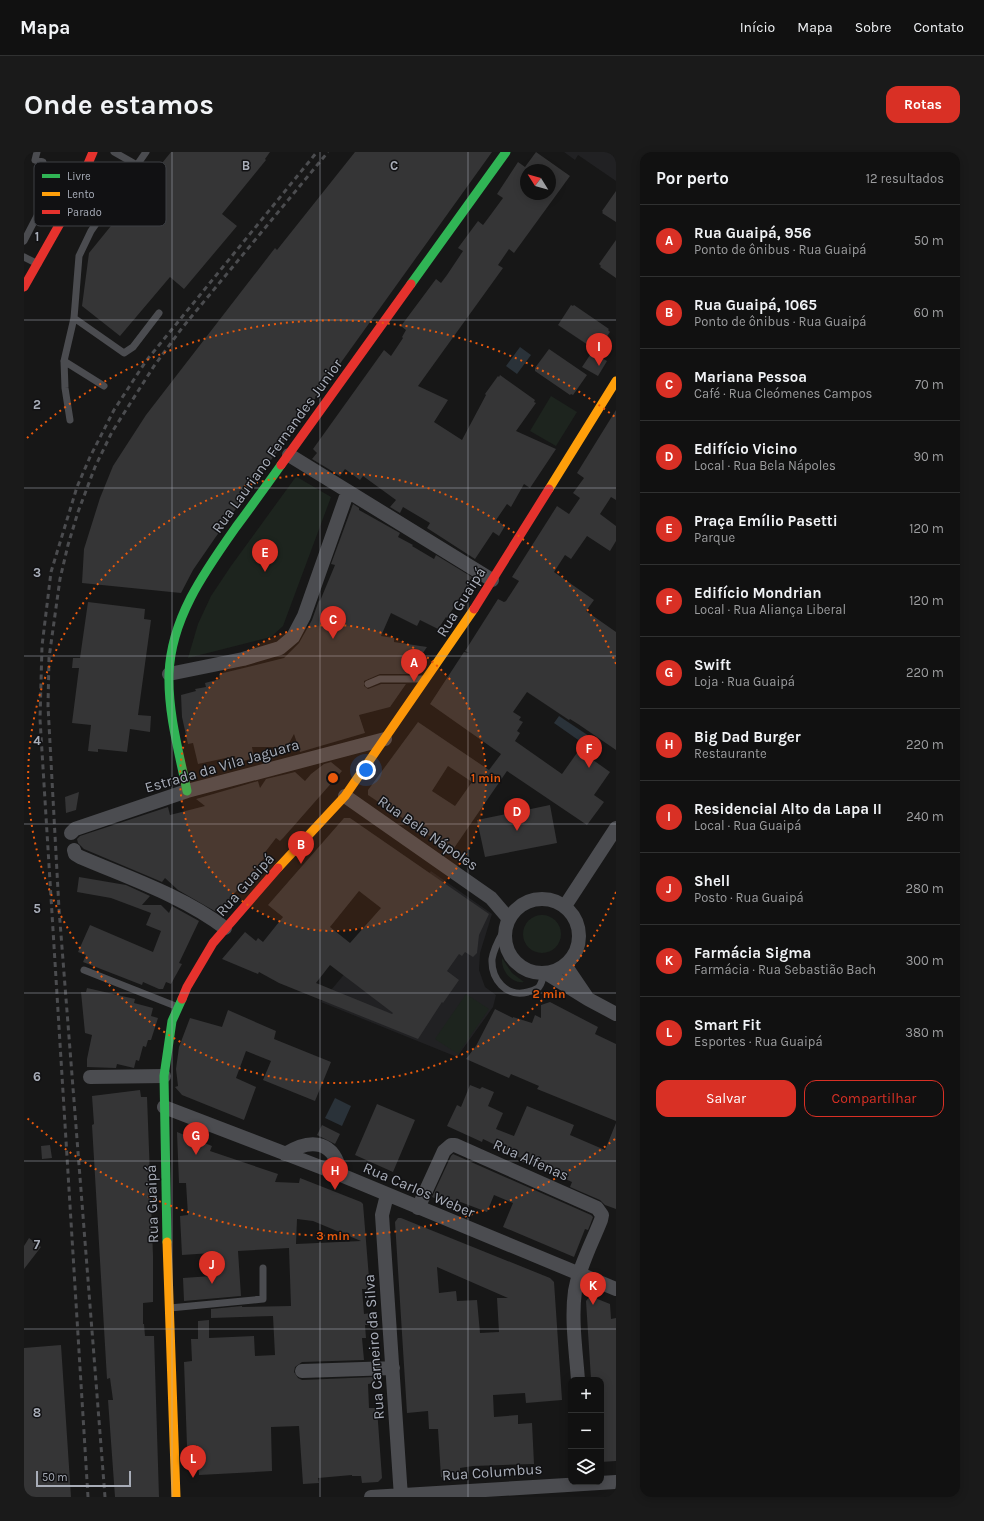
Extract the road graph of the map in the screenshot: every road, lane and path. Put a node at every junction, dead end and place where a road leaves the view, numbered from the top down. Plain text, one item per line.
1 (37, 152) edge
2 (93, 152) edge
3 (114, 152) edge
4 (146, 152) edge
5 (506, 152) edge
6 (43, 162) edge
7 (89, 162) edge
8 (131, 162) edge
9 (138, 162) edge
10 (34, 222) edge
11 (59, 226) edge
12 (94, 226) edge
13 (24, 241) edge
14 (24, 256) edge
15 (38, 264) junction
16 (24, 287) edge
17 (159, 313) dead end
18 (74, 318) junction
19 (64, 362) junction
20 (616, 381) edge
21 (104, 386) dead end
22 (70, 420) dead end
23 (289, 455) junction
24 (348, 491) junction
25 (492, 580) junction
26 (169, 674) junction
27 (427, 679) junction
28 (368, 684) dead end
29 (384, 739) junction
30 (187, 791) junction
31 (345, 796) junction
32 (616, 828) edge
33 (491, 898) junction
34 (524, 904) junction
35 (565, 906) junction
36 (508, 922) junction
37 (226, 928) junction
38 (565, 965) junction
39 (84, 970) dead end
40 (545, 973) junction
41 (588, 999) junction
42 (178, 1007) junction
43 (616, 1014) edge
44 (164, 1076) junction
45 (90, 1077) dead end
46 (164, 1107) junction
47 (285, 1154) junction
48 (341, 1176) junction
49 (387, 1195) junction
50 (418, 1208) junction
51 (263, 1268) dead end
52 (580, 1274) junction
53 (616, 1289) edge
54 (170, 1308) junction
55 (393, 1368) junction
56 (302, 1371) dead end
57 (578, 1377) edge
58 (616, 1482) edge
59 (584, 1488) edge
60 (401, 1496) edge
61 (176, 1497) edge
62 (371, 1497) edge

1 - 6 lane
2 - 7 main road
3 - 8 lane
4 - 9 lane
5 - 23 main road, Rua Lauriano Fernandes Junior
10 - 13 lane
11 - 15 main road
12 - 18 lane
14 - 15 lane
15 - 16 main road
17 - 18 lane
18 - 19 lane
19 - 21 lane
19 - 22 lane
20 - 25 main road, Rua Guaipá
23 - 24 street
23 - 26 main road, Rua Lauriano Fernandes Junior
24 - 25 street
24 - 26 street
25 - 27 main road, Rua Guaipá
26 - 30 main road, Rua Lauriano Fernandes Junior
27 - 28 lane
27 - 29 main road, Rua Guaipá
29 - 30 street, Estrada da Vila Jaguara
29 - 31 main road, Rua Guaipá
30 - 37 street, Estrada da Vila Jaguara
31 - 33 street, Rua Bela Nápoles
31 - 37 main road, Rua Guaipá
32 - 35 street
33 - 34 street
33 - 36 street
34 - 35 street
34 - 36 street
35 - 38 street
36 - 40 street
36 - 40 lane
37 - 42 main road, Rua Guaipá
38 - 40 street
38 - 41 street
39 - 42 lane
40 - 41 street
41 - 43 street
42 - 44 main road, Rua Guaipá
44 - 45 street
44 - 46 main road, Rua Guaipá
46 - 47 street, Rua Carlos Weber
46 - 54 main road, Rua Guaipá
47 - 48 street, Rua Carlos Weber
47 - 48 street
48 - 49 street, Rua Carlos Weber
49 - 50 street, Rua Carlos Weber
49 - 55 street, Rua Carneiro da Silva
50 - 52 street, Rua Carlos Weber
50 - 52 street, Rua Alfenas
51 - 54 lane
52 - 53 street, Rua Carlos Weber
52 - 57 street
54 - 61 main road, Rua Guaipá
55 - 56 street
55 - 60 street, Rua Carneiro da Silva
58 - 59 street, Rua Columbus
59 - 60 street, Rua Columbus
60 - 62 street, Rua Columbus

